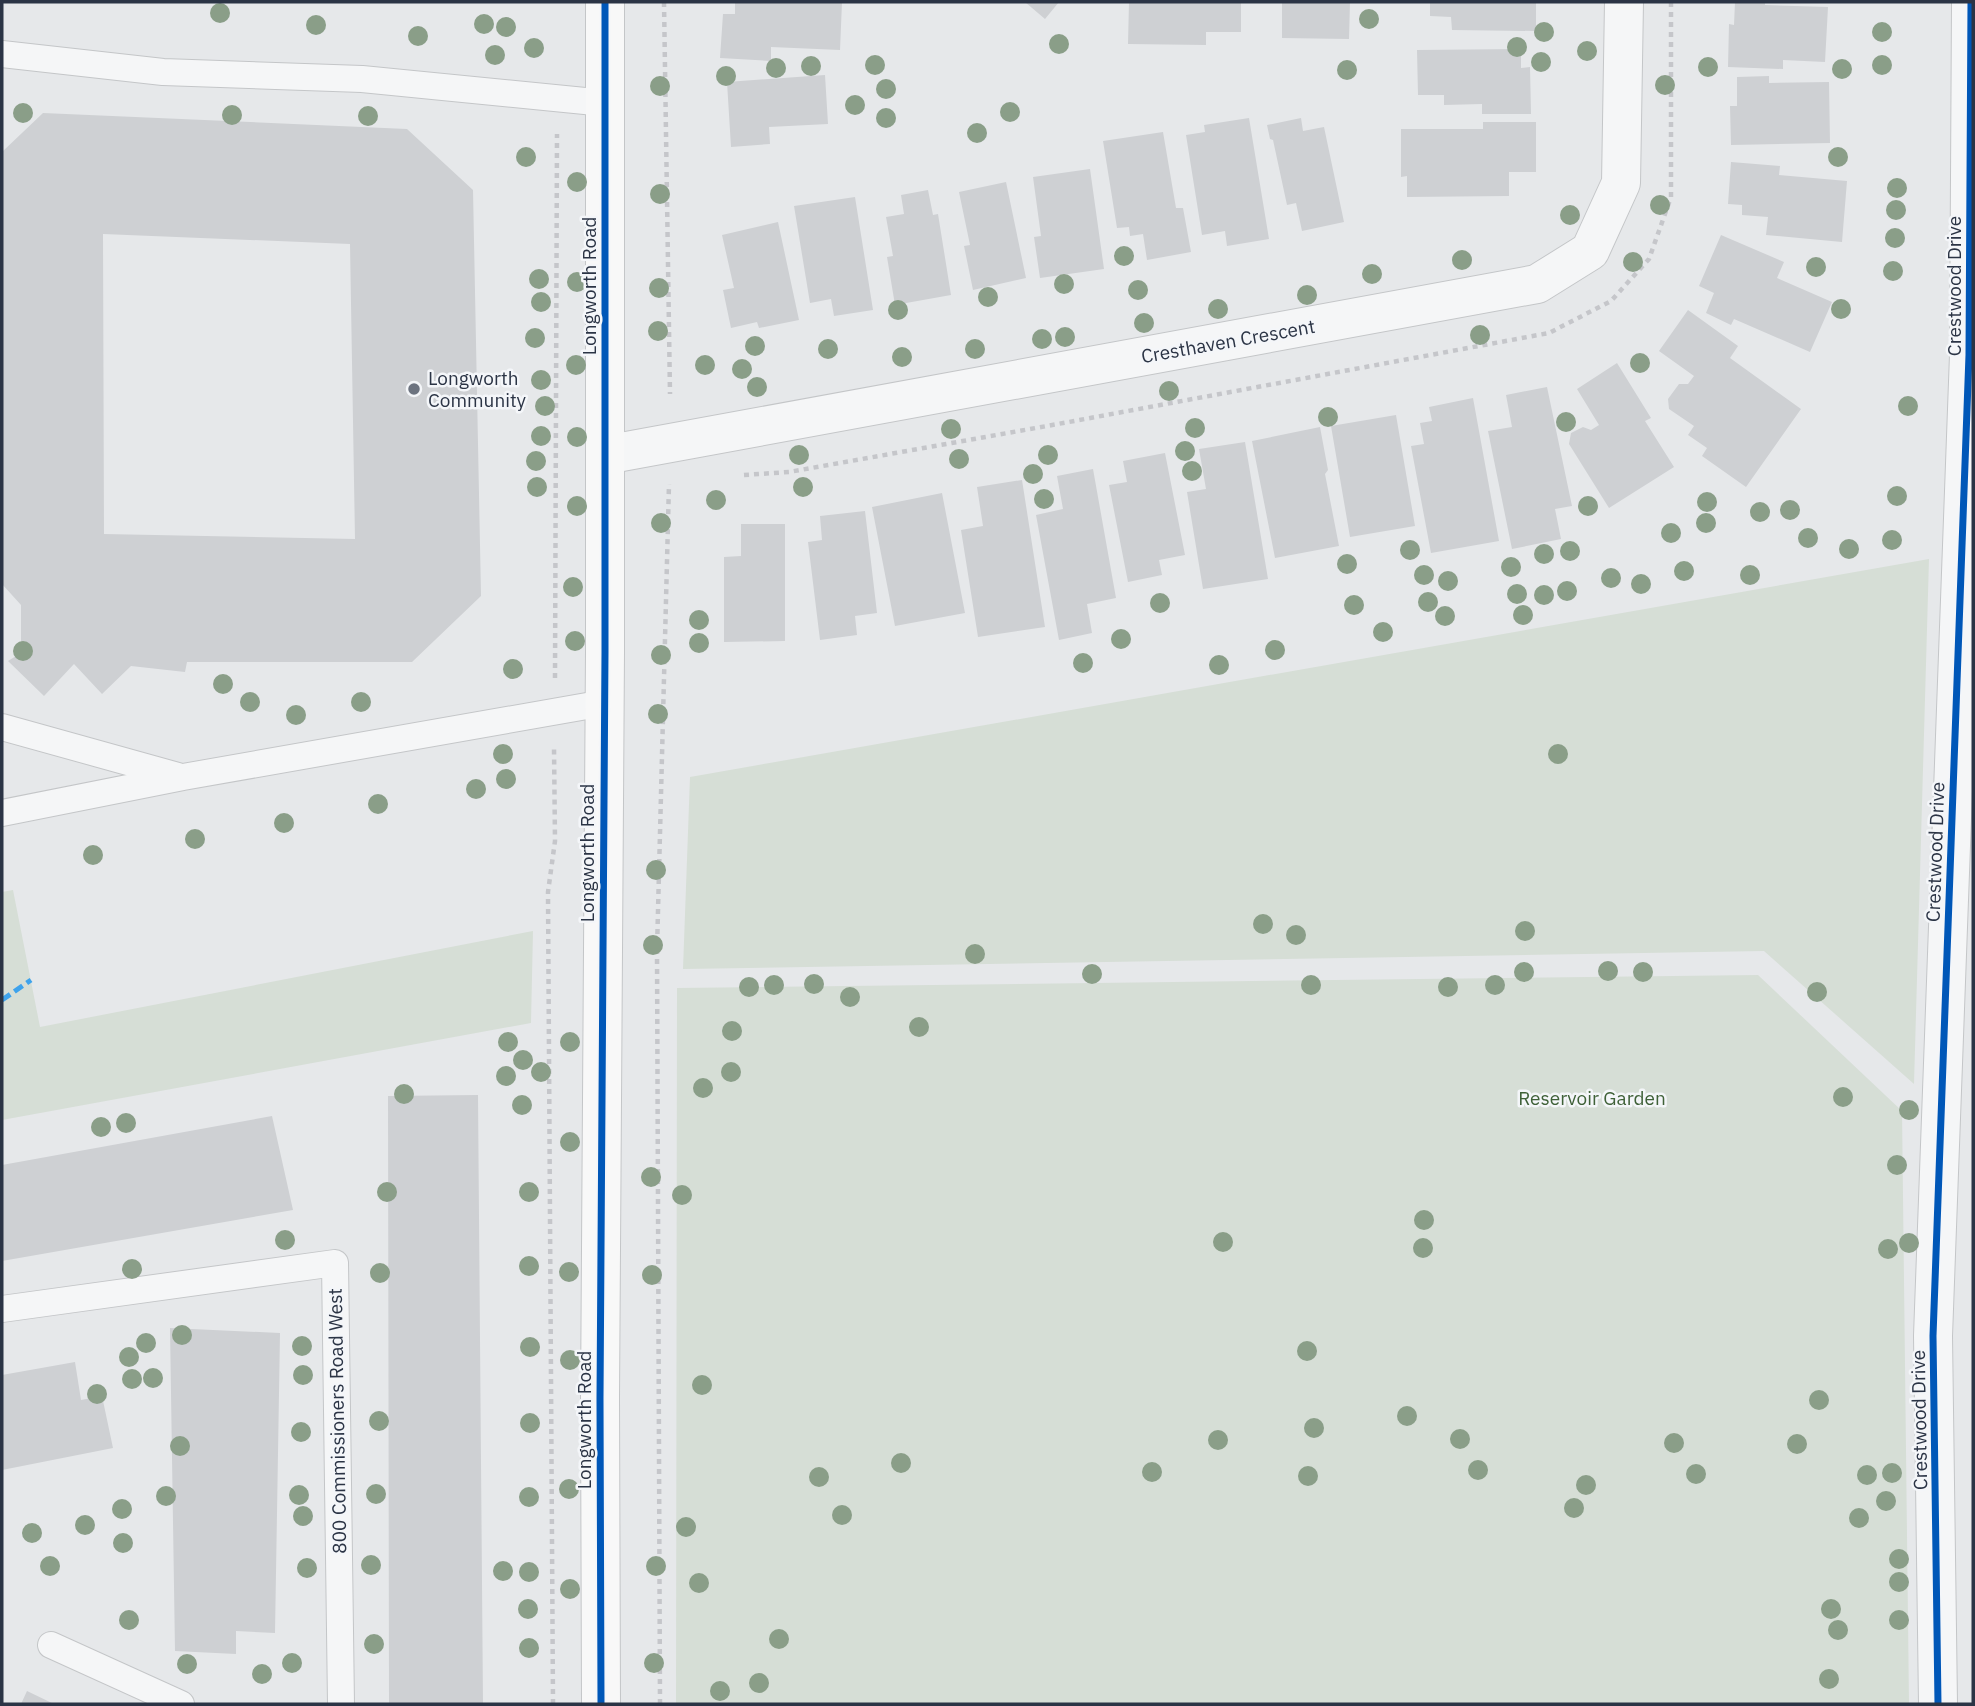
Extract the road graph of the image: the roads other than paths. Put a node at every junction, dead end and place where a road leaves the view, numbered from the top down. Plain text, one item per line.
1 (605, 2) edge
2 (1624, 2) edge
3 (1971, 2) edge
4 (2, 54) edge
5 (605, 103) junction
6 (605, 455) junction
7 (604, 703) junction
8 (2, 727) edge
9 (183, 777) junction
10 (2, 813) edge
11 (2, 1309) edge
12 (51, 1645) dead end
13 (181, 1704) edge
14 (341, 1704) edge
15 (601, 1704) edge
16 (1938, 1704) edge

1 - 5 street, Longworth Road
2 - 6 street, Cresthaven Crescent
3 - 16 street, Crestwood Drive
4 - 5 lane
5 - 6 street, Longworth Road
6 - 7 street, Longworth Road
7 - 9 lane
7 - 15 street, Longworth Road
8 - 9 lane
9 - 10 lane
11 - 14 lane, 800 Commissioners Road West
12 - 13 lane

